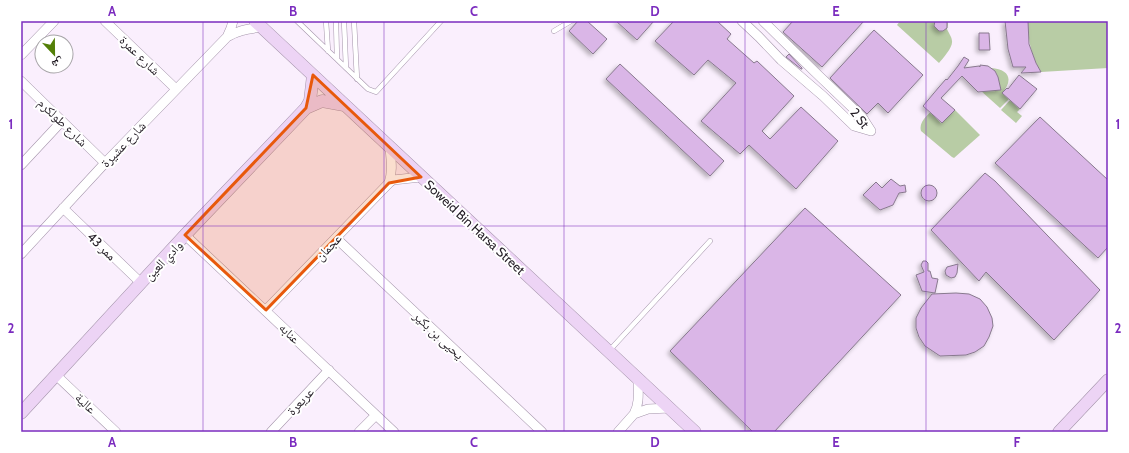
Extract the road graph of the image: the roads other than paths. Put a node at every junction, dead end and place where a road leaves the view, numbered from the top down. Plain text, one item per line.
1 (54, 21) edge
2 (105, 21) edge
3 (232, 21) edge
4 (297, 21) edge
5 (326, 21) edge
6 (336, 21) edge
7 (344, 21) edge
8 (354, 21) edge
9 (441, 21) edge
10 (571, 21) edge
11 (745, 22) edge
12 (768, 23) edge
13 (260, 24) edge
14 (554, 31) dead end
15 (227, 37) junction
16 (781, 39) junction
17 (770, 49) junction
18 (328, 51) junction
19 (21, 55) edge
20 (337, 59) junction
21 (346, 68) junction
22 (313, 75) junction
23 (358, 79) junction
24 (21, 81) edge
25 (825, 82) junction
26 (176, 89) junction
27 (817, 91) junction
28 (344, 105) junction
29 (306, 108) junction
30 (62, 121) junction
31 (390, 148) junction
32 (105, 163) junction
33 (21, 165) edge
34 (421, 177) junction
35 (389, 183) junction
36 (62, 208) junction
37 (185, 235) junction
38 (336, 238) junction
39 (710, 241) dead end
40 (21, 254) edge
41 (141, 283) junction
42 (266, 310) junction
43 (608, 351) junction
44 (329, 370) junction
45 (56, 375) junction
46 (638, 379) junction
47 (1108, 380) edge
48 (670, 408) junction
49 (21, 413) edge
50 (634, 414) junction
51 (376, 415) junction
52 (116, 432) edge
53 (271, 432) edge
54 (359, 432) edge
55 (394, 432) edge
56 (542, 432) edge
57 (618, 432) edge
58 (695, 432) edge
59 (1059, 432) edge

1 - 19 street
2 - 26 street, شارع عمرة
3 - 15 street, شارع عشيرة
4 - 18 lane
5 - 18 lane
6 - 20 lane
7 - 21 lane
8 - 23 lane
9 - 23 lane
10 - 14 lane
11 - 17 street, 2 St
12 - 16 street, 2 St
13 - 15 street, شارع عشيرة
13 - 22 street, Soweid Bin Harsa Street
15 - 26 street, شارع عشيرة
16 - 17 street
16 - 25 street, 2 St
17 - 27 street, 2 St
18 - 20 lane
20 - 21 lane
21 - 23 lane
22 - 28 street, Soweid Bin Harsa Street
22 - 29 street, وادي العين
24 - 30 street, شارع طولكرم
25 - 27 street
25 - 27 street, 2 St
26 - 32 street, شارع عشيرة
28 - 29 street, وادي العين
28 - 31 street, Soweid Bin Harsa Street
29 - 37 street, وادي العين
30 - 32 street, شارع طولكرم
30 - 33 street
31 - 34 street, Soweid Bin Harsa Street
31 - 35 street
32 - 36 street, شارع عشيرة
34 - 35 street
34 - 43 street, Soweid Bin Harsa Street
35 - 38 street, عجمان
36 - 40 street, شارع عشيرة
36 - 41 street, ممر 43
37 - 41 street, وادي العين
37 - 42 street, عنابه
38 - 42 street, عجمان
38 - 56 street, يحيى بن بكير
39 - 43 lane
41 - 45 street, وادي العين
42 - 44 street, عنابه
43 - 46 street, Soweid Bin Harsa Street
44 - 51 street, عنابه
44 - 53 street, عريعرة
45 - 49 street, وادي العين
45 - 52 street, عالية
46 - 48 street, Soweid Bin Harsa Street
46 - 50 street
47 - 59 street
48 - 50 street
48 - 58 street, Soweid Bin Harsa Street
50 - 57 street
51 - 54 street
51 - 55 street, عنابه

